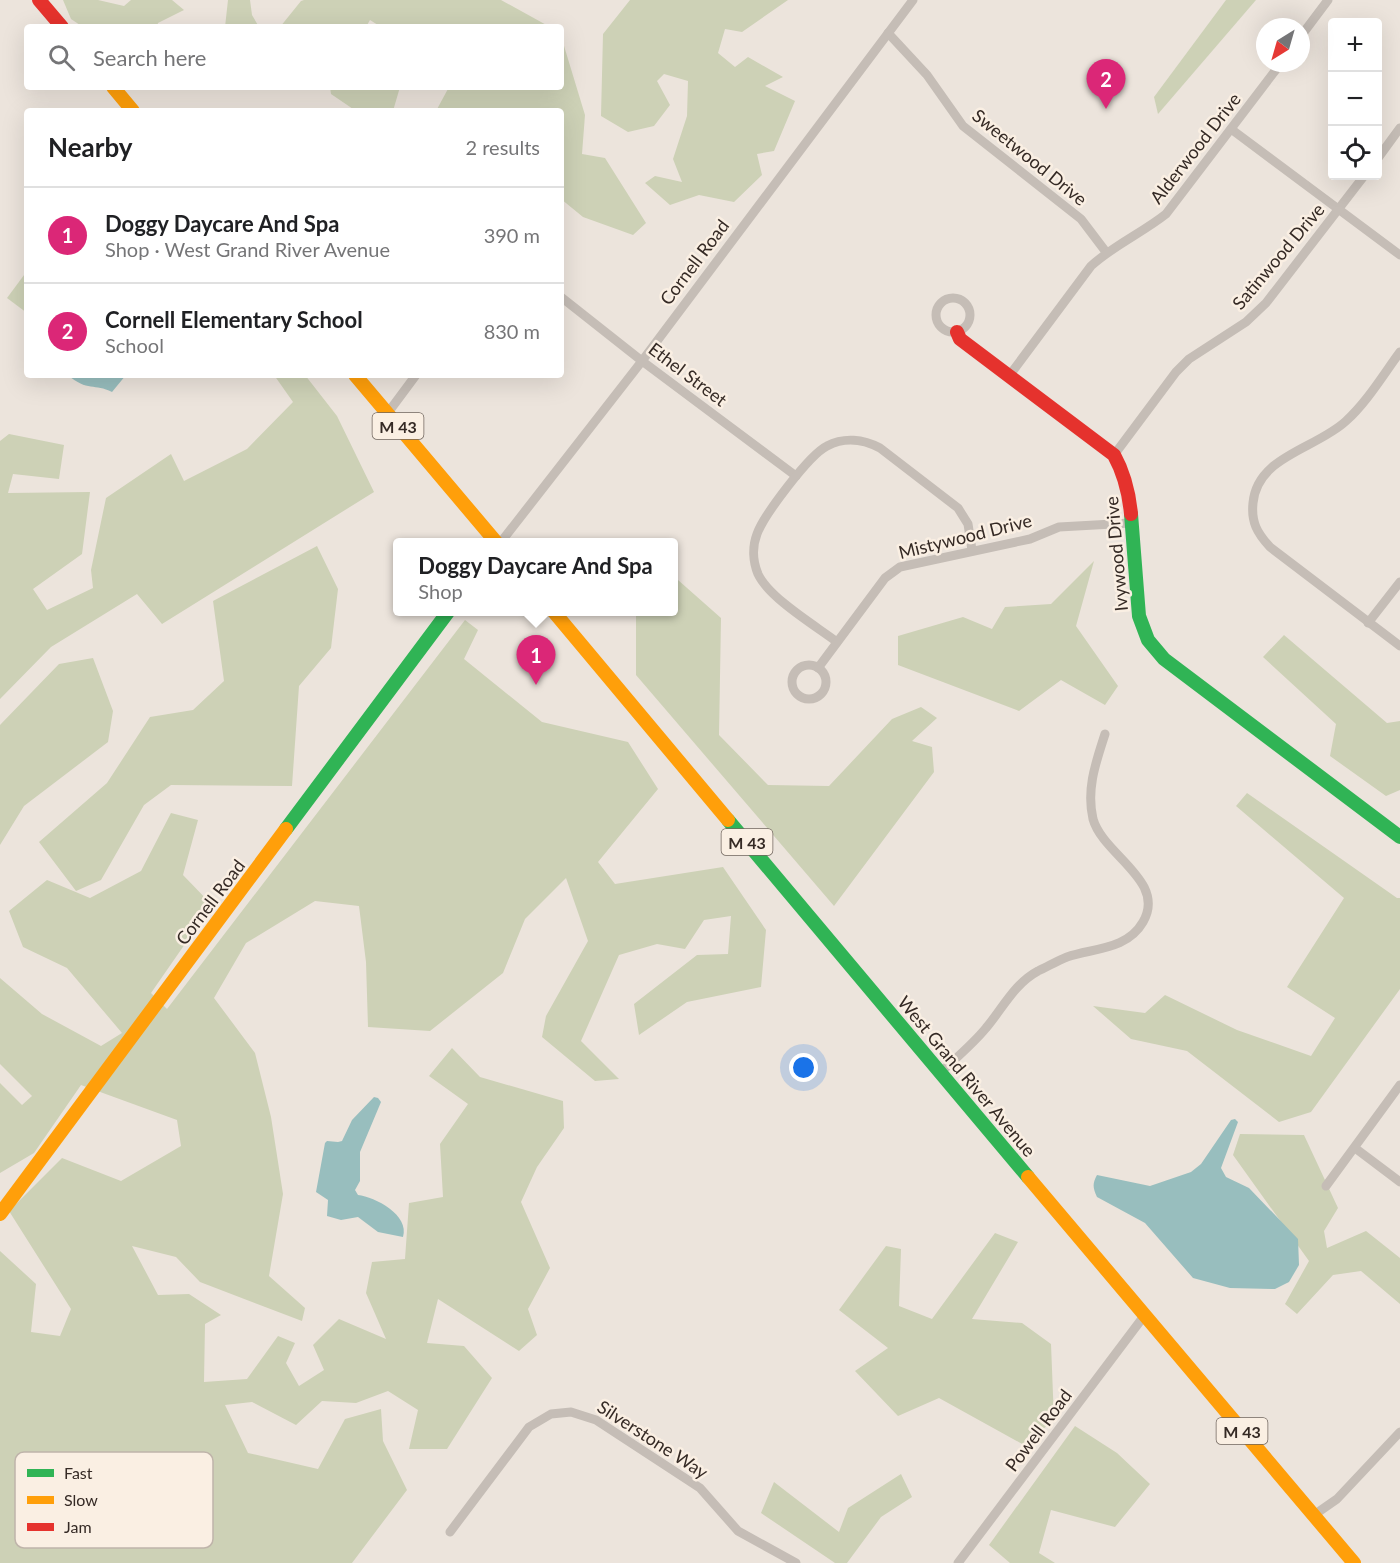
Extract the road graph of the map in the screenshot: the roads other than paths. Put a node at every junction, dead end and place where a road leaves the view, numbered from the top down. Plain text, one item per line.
1 (39, 0) edge
2 (913, 0) edge
3 (1328, 0) edge
4 (59, 24) edge
5 (1310, 24) edge
6 (888, 33) junction
7 (1274, 72) edge
8 (116, 90) edge
9 (130, 108) edge
10 (1400, 128) edge
11 (1231, 129) junction
12 (1382, 151) edge
13 (1361, 180) edge
14 (1339, 209) junction
15 (1106, 252) junction
16 (1400, 255) edge
17 (564, 299) edge
18 (957, 332) dead end
19 (1400, 352) edge
20 (642, 361) junction
21 (1009, 376) junction
22 (357, 378) edge
23 (414, 378) edge
24 (387, 414) junction
25 (1114, 455) junction
26 (796, 476) junction
27 (1131, 523) junction
28 (492, 538) edge
29 (505, 538) edge
30 (972, 550) junction
31 (1400, 582) edge
32 (445, 616) edge
33 (557, 616) edge
34 (1368, 623) junction
35 (837, 642) junction
36 (1400, 646) edge
37 (818, 668) dead end
38 (1105, 735) dead end
39 (1400, 837) edge
40 (940, 1072) junction
41 (1400, 1084) edge
42 (1355, 1148) junction
43 (1400, 1182) edge
44 (1326, 1186) dead end
45 (0, 1214) edge
46 (1144, 1316) junction
47 (1400, 1432) edge
48 (1314, 1515) junction
49 (450, 1532) dead end
50 (796, 1563) edge
51 (958, 1563) edge
52 (1354, 1563) edge

1 - 4 main road
2 - 6 street, Cornell Road
3 - 5 street
6 - 15 street, Sweetwood Drive
6 - 20 street, Cornell Road
7 - 11 street, Alderwood Drive
8 - 9 main road
10 - 12 street
11 - 14 street
11 - 15 street, Alderwood Drive
13 - 14 street, Satinwood Drive
14 - 16 street
14 - 25 street, Satinwood Drive
15 - 21 street, Alderwood Drive
17 - 20 street, Ethel Street
18 - 21 main road, Ivywood Drive
19 - 34 street
20 - 26 street, Ethel Street
20 - 29 street, Cornell Road
21 - 25 main road, Ivywood Drive
22 - 24 main road, M 43
23 - 24 street
24 - 28 main road, M 43
25 - 27 main road, Ivywood Drive
26 - 30 street
26 - 35 street
27 - 30 street, Mistywood Drive
27 - 39 main road, Ivywood Drive
30 - 35 street, Mistywood Drive
31 - 34 street
32 - 45 main road, Cornell Road
33 - 40 main road, West Grand River Avenue / M 43
34 - 36 street
35 - 37 street, Mistywood Drive
38 - 40 street
40 - 46 main road, West Grand River Avenue / M 43
41 - 42 street
42 - 43 street
42 - 44 street
46 - 48 main road, West Grand River Avenue / M 43
46 - 51 street, Powell Road
47 - 48 street
48 - 52 main road, West Grand River Avenue / M 43
49 - 50 street, Silverstone Way

